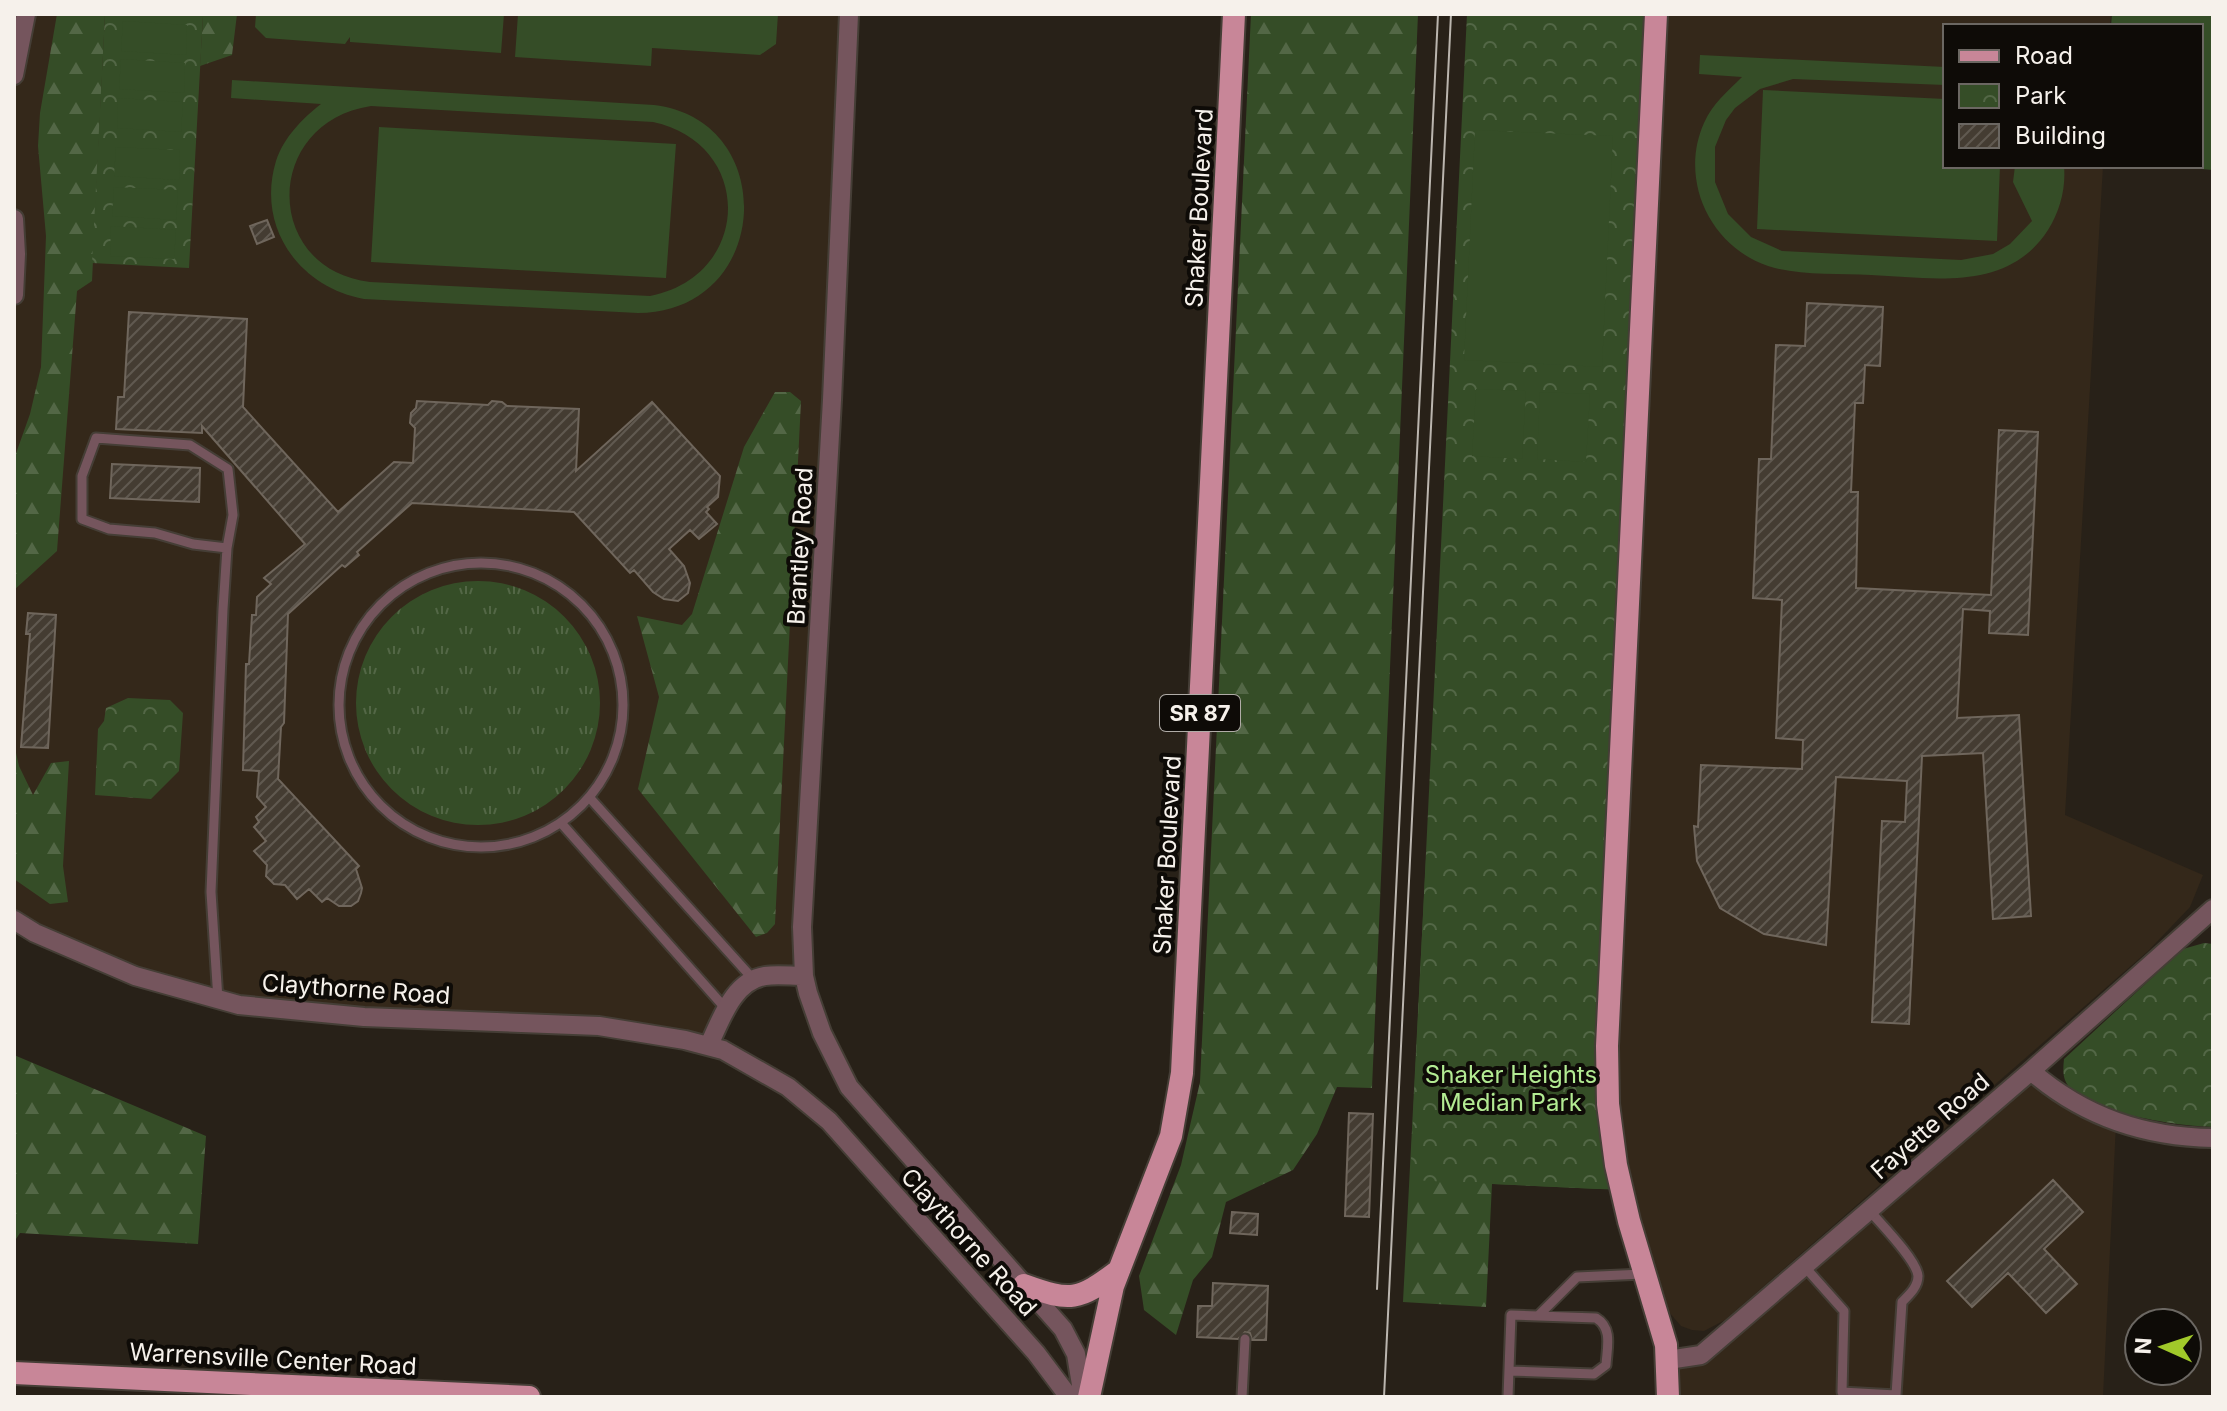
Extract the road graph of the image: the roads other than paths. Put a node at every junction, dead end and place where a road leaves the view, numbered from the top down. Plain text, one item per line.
1 (26, 14) edge
2 (849, 14) edge
3 (1234, 14) edge
4 (1656, 14) edge
5 (14, 75) edge
6 (14, 219) edge
7 (14, 295) edge
8 (227, 548) junction
9 (589, 797) junction
10 (562, 824) junction
11 (2213, 909) edge
12 (14, 920) edge
13 (804, 976) junction
14 (753, 979) junction
15 (218, 1000) junction
16 (726, 1009) junction
17 (709, 1045) junction
18 (2031, 1071) junction
19 (842, 1074) joint
20 (2213, 1138) edge
21 (1869, 1210) junction
22 (1804, 1266) junction
23 (1118, 1271) junction
24 (1646, 1274) junction
25 (1024, 1285) junction
26 (1538, 1316) junction
27 (1245, 1339) dead end
28 (1668, 1360) junction
29 (1509, 1371) junction
30 (14, 1373) edge
31 (529, 1397) edge
32 (1069, 1397) edge
33 (1086, 1397) edge
34 (1242, 1397) edge
35 (1508, 1397) edge
36 (1668, 1397) edge

1 - 5 street
2 - 13 street, Brantley Road
3 - 23 main road, Shaker Boulevard / SR 87
4 - 24 main road
6 - 7 street
8 - 8 lane
8 - 15 lane
9 - 10 lane
9 - 10 lane
9 - 14 lane
10 - 16 lane
11 - 18 street, Fayette Road
12 - 15 street, Claythorne Road
13 - 14 street
13 - 19 street, Brantley Road
14 - 16 street
15 - 17 street, Claythorne Road
16 - 17 street
17 - 32 street, Claythorne Road
18 - 20 street
18 - 21 street, Fayette Road
19 - 25 street, Claythorne Road
21 - 22 street, Fayette Road
21 - 22 lane
22 - 28 street, Fayette Road
23 - 25 main road
23 - 33 main road, Shaker Boulevard / SR 87
24 - 26 lane
24 - 28 main road
25 - 33 street, Claythorne Road
26 - 29 lane
26 - 29 lane
27 - 34 lane
28 - 36 main road
29 - 35 lane
30 - 31 main road, Warrensville Center Road

